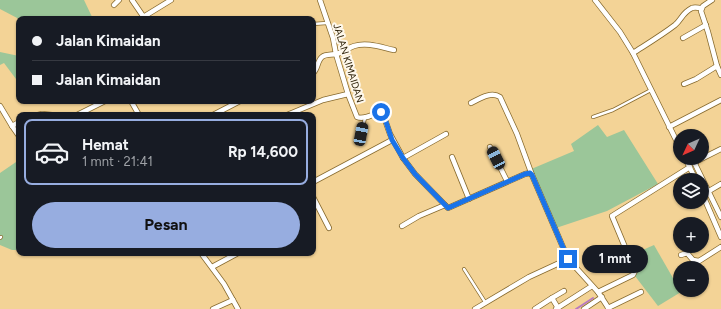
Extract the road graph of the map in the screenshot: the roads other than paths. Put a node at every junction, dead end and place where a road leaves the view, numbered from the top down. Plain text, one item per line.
1 (119, 0) edge
2 (132, 0) edge
3 (171, 0) edge
4 (320, 0) edge
5 (595, 0) edge
6 (710, 0) edge
7 (114, 5) dead end
8 (701, 8) junction
9 (140, 16) edge
10 (144, 16) edge
11 (328, 23) junction
12 (316, 24) edge
13 (706, 26) junction
14 (683, 38) dead end
15 (394, 50) dead end
16 (633, 53) junction
17 (336, 54) junction
18 (717, 66) junction
19 (316, 68) edge
20 (721, 75) edge
21 (684, 84) dead end
22 (652, 90) junction
23 (348, 94) junction
24 (721, 100) edge
25 (316, 103) edge
26 (471, 103) dead end
27 (98, 104) edge
28 (234, 104) edge
29 (313, 104) edge
30 (0, 106) edge
31 (83, 112) edge
32 (219, 112) edge
33 (294, 112) edge
34 (593, 117) dead end
35 (365, 118) junction
36 (16, 124) edge
37 (12, 126) junction
38 (669, 127) junction
39 (16, 132) edge
40 (361, 134) dead end
41 (446, 134) dead end
42 (673, 135) edge
43 (392, 140) junction
44 (490, 147) dead end
45 (721, 149) edge
46 (452, 157) dead end
47 (403, 158) junction
48 (690, 167) joint
49 (693, 173) edge
50 (700, 173) edge
51 (532, 175) junction
52 (316, 180) edge
53 (507, 181) junction
54 (721, 184) edge
55 (709, 191) joint
56 (469, 199) junction
57 (316, 203) edge
58 (445, 205) junction
59 (709, 209) edge
60 (721, 217) edge
61 (402, 226) dead end
62 (329, 228) dead end
63 (721, 236) edge
64 (721, 247) edge
65 (681, 255) dead end
66 (203, 256) edge
67 (232, 256) edge
68 (568, 259) junction
69 (212, 267) junction
70 (464, 269) dead end
71 (592, 286) junction
72 (564, 291) dead end
73 (598, 292) junction
74 (641, 292) dead end
75 (602, 297) junction
76 (552, 298) junction
77 (233, 300) junction
78 (485, 302) junction
79 (557, 308) edge
80 (608, 308) edge
81 (213, 309) edge
82 (238, 309) edge
83 (475, 309) edge
84 (535, 309) edge
85 (584, 309) edge

1 - 7 street
2 - 9 street
3 - 10 street
4 - 11 street, JALAN KIMAIDAN
5 - 16 street
6 - 8 street
8 - 13 street
8 - 16 street
11 - 12 lane
11 - 17 street, JALAN KIMAIDAN
13 - 14 street
13 - 18 street
15 - 17 street
16 - 22 street
17 - 19 street
17 - 23 street, JALAN KIMAIDAN
18 - 20 street
18 - 21 street
22 - 34 lane
22 - 38 street
23 - 25 street
23 - 35 street, JALAN KIMAIDAN
24 - 38 street
26 - 51 street
27 - 31 street
28 - 32 street
29 - 33 street
30 - 37 street
35 - 40 lane
35 - 43 street
36 - 37 street
37 - 39 street
38 - 42 street
41 - 47 street
43 - 47 street
43 - 52 street
44 - 53 street
45 - 50 street
46 - 56 street
47 - 58 street
48 - 49 street
48 - 73 street
51 - 53 street
51 - 68 street
53 - 56 street
54 - 55 street
55 - 60 street
56 - 58 street
57 - 62 street
58 - 61 street
59 - 63 street
64 - 65 street
66 - 69 street
67 - 69 street
68 - 71 street
68 - 78 street
69 - 77 street
70 - 78 lane
71 - 73 street
71 - 79 street
72 - 76 street
73 - 75 street
74 - 80 street
75 - 80 street
75 - 85 street
76 - 79 street
76 - 84 street
77 - 81 street
77 - 82 street
78 - 83 street

